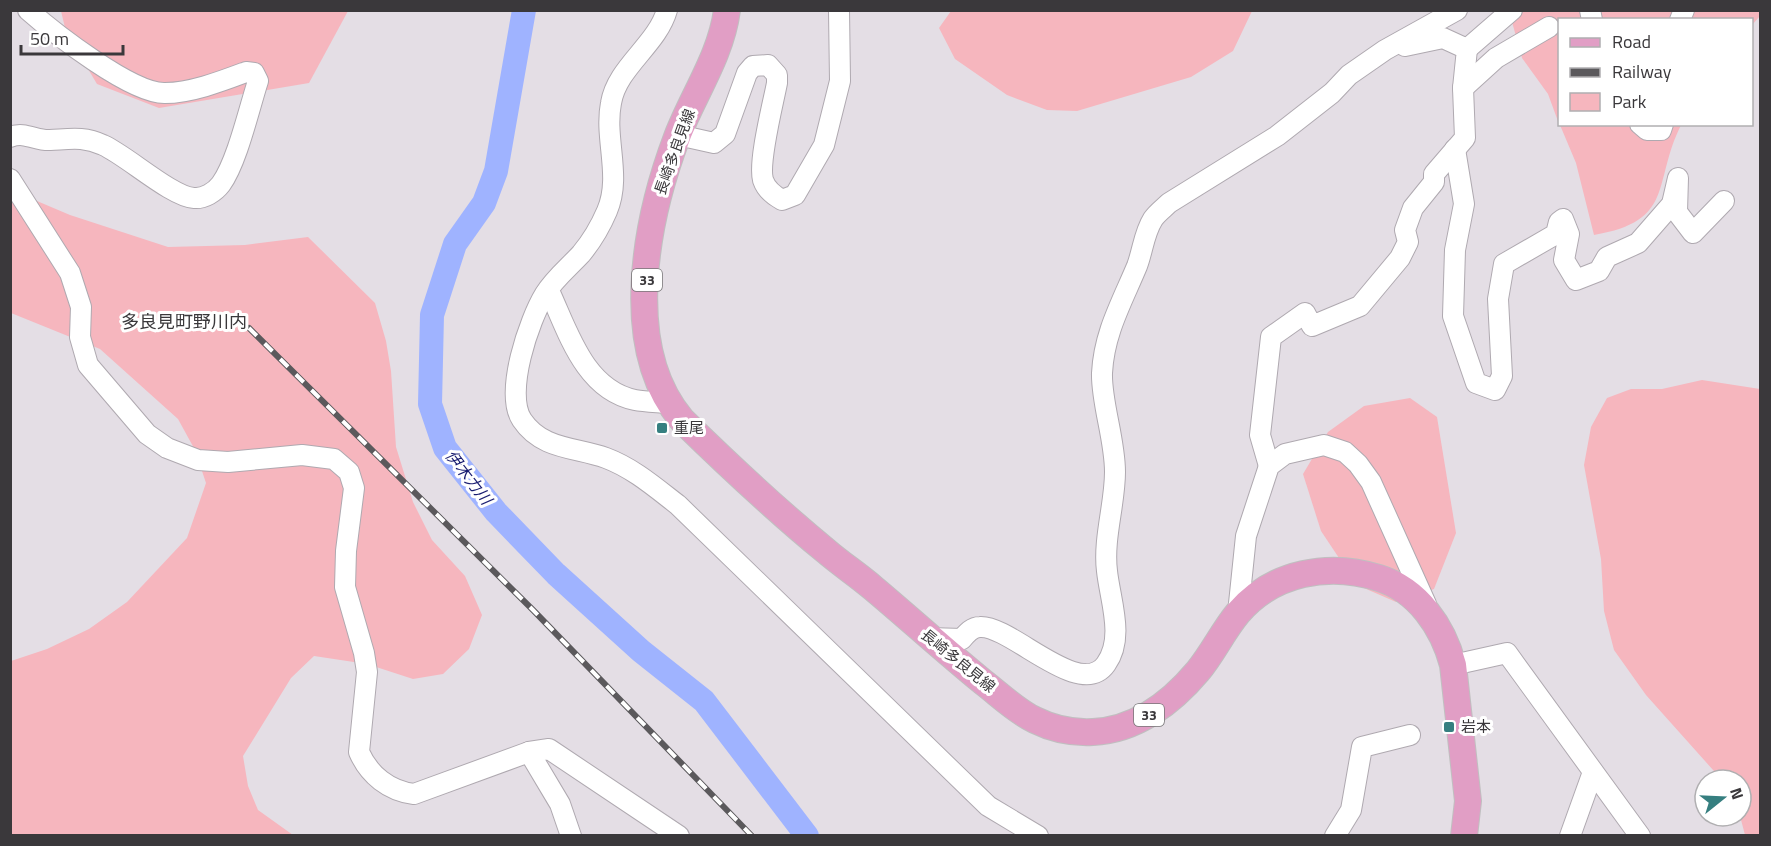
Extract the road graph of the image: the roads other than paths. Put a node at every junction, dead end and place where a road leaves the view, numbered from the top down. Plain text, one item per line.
1 (28, 10) edge
2 (667, 10) edge
3 (727, 10) edge
4 (839, 10) edge
5 (1512, 10) edge
6 (1449, 12) edge
7 (1549, 27) dead end
8 (1467, 48) junction
9 (1385, 50) junction
10 (1463, 88) junction
11 (1642, 126) edge
12 (1662, 126) edge
13 (678, 135) junction
14 (10, 137) edge
15 (1455, 149) junction
16 (10, 179) edge
17 (1724, 201) dead end
18 (546, 292) junction
19 (668, 403) junction
20 (1269, 466) junction
21 (1238, 613) junction
22 (1433, 617) junction
23 (928, 638) junction
24 (1452, 665) junction
25 (1410, 735) dead end
26 (529, 752) junction
27 (1593, 772) junction
28 (571, 836) edge
29 (679, 836) edge
30 (1038, 836) edge
31 (1335, 836) edge
32 (1464, 836) edge
33 (1570, 836) edge
34 (1640, 836) edge

1 - 14 street
2 - 18 street
3 - 13 main road, 長崎多良見線 / 33
4 - 13 street
5 - 8 street
6 - 9 street
7 - 10 street
8 - 9 street
8 - 10 street
9 - 23 street
10 - 15 street
11 - 12 street
13 - 19 main road, 長崎多良見線 / 33
15 - 17 street
15 - 20 street
16 - 26 street
18 - 19 street
18 - 30 street
19 - 23 main road, 長崎多良見線 / 33
20 - 21 street
20 - 22 street
21 - 22 main road, 長崎多良見線 / 33
21 - 23 main road, 長崎多良見線 / 33
22 - 24 main road, 長崎多良見線 / 33
24 - 27 street
24 - 32 main road, 長崎多良見線 / 33
25 - 31 street
26 - 28 street
26 - 29 street
27 - 33 street
27 - 34 street

